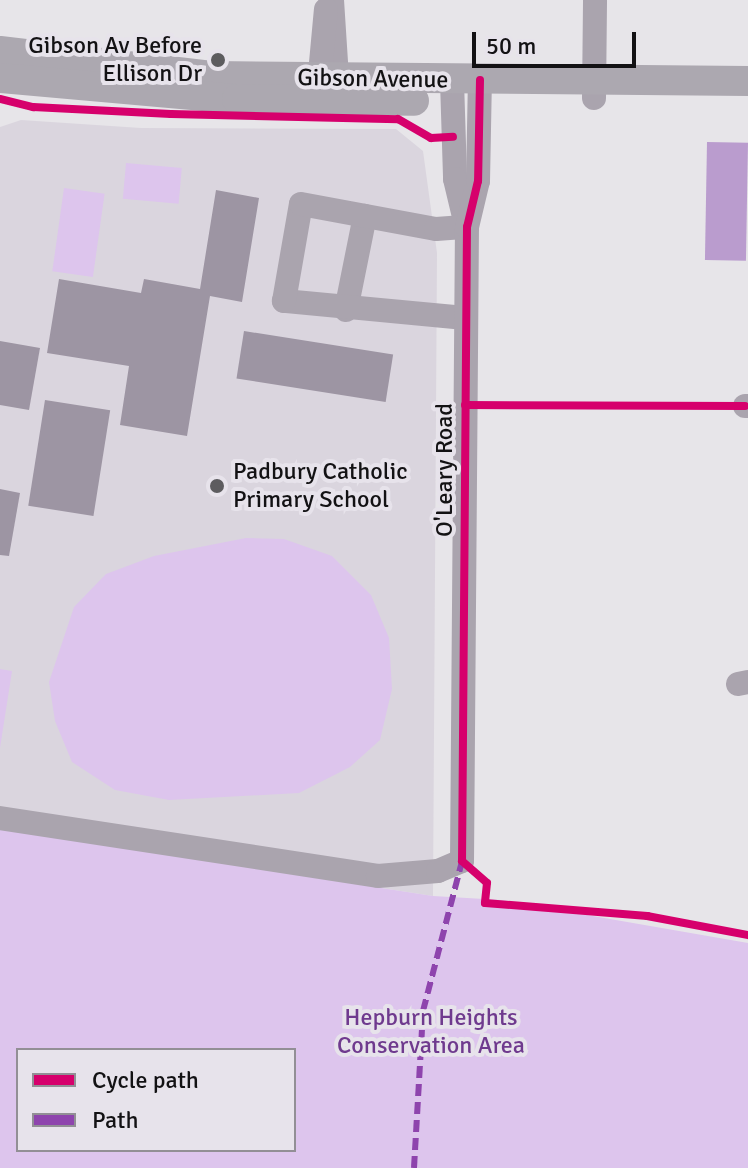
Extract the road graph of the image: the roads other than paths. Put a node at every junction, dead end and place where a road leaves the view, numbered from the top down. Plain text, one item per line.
1 (329, 0) edge
2 (595, 0) edge
3 (0, 51) edge
4 (0, 78) edge
5 (748, 81) edge
6 (594, 89) junction
7 (328, 90) junction
8 (465, 91) junction
9 (748, 101) edge
10 (365, 216) junction
11 (467, 227) junction
12 (346, 310) junction
13 (465, 318) junction
14 (0, 818) edge

1 - 7 street
2 - 6 street
3 - 7 main road, Gibson Avenue
4 - 7 main road, Gibson Avenue
5 - 6 main road, Gibson Avenue
6 - 8 main road, Gibson Avenue
6 - 9 main road, Gibson Avenue
7 - 8 main road, Gibson Avenue
8 - 11 street, O'Leary Road
10 - 11 street
10 - 12 street
10 - 12 street
11 - 13 street, O'Leary Road
12 - 13 street
13 - 14 street, O'Leary Road

